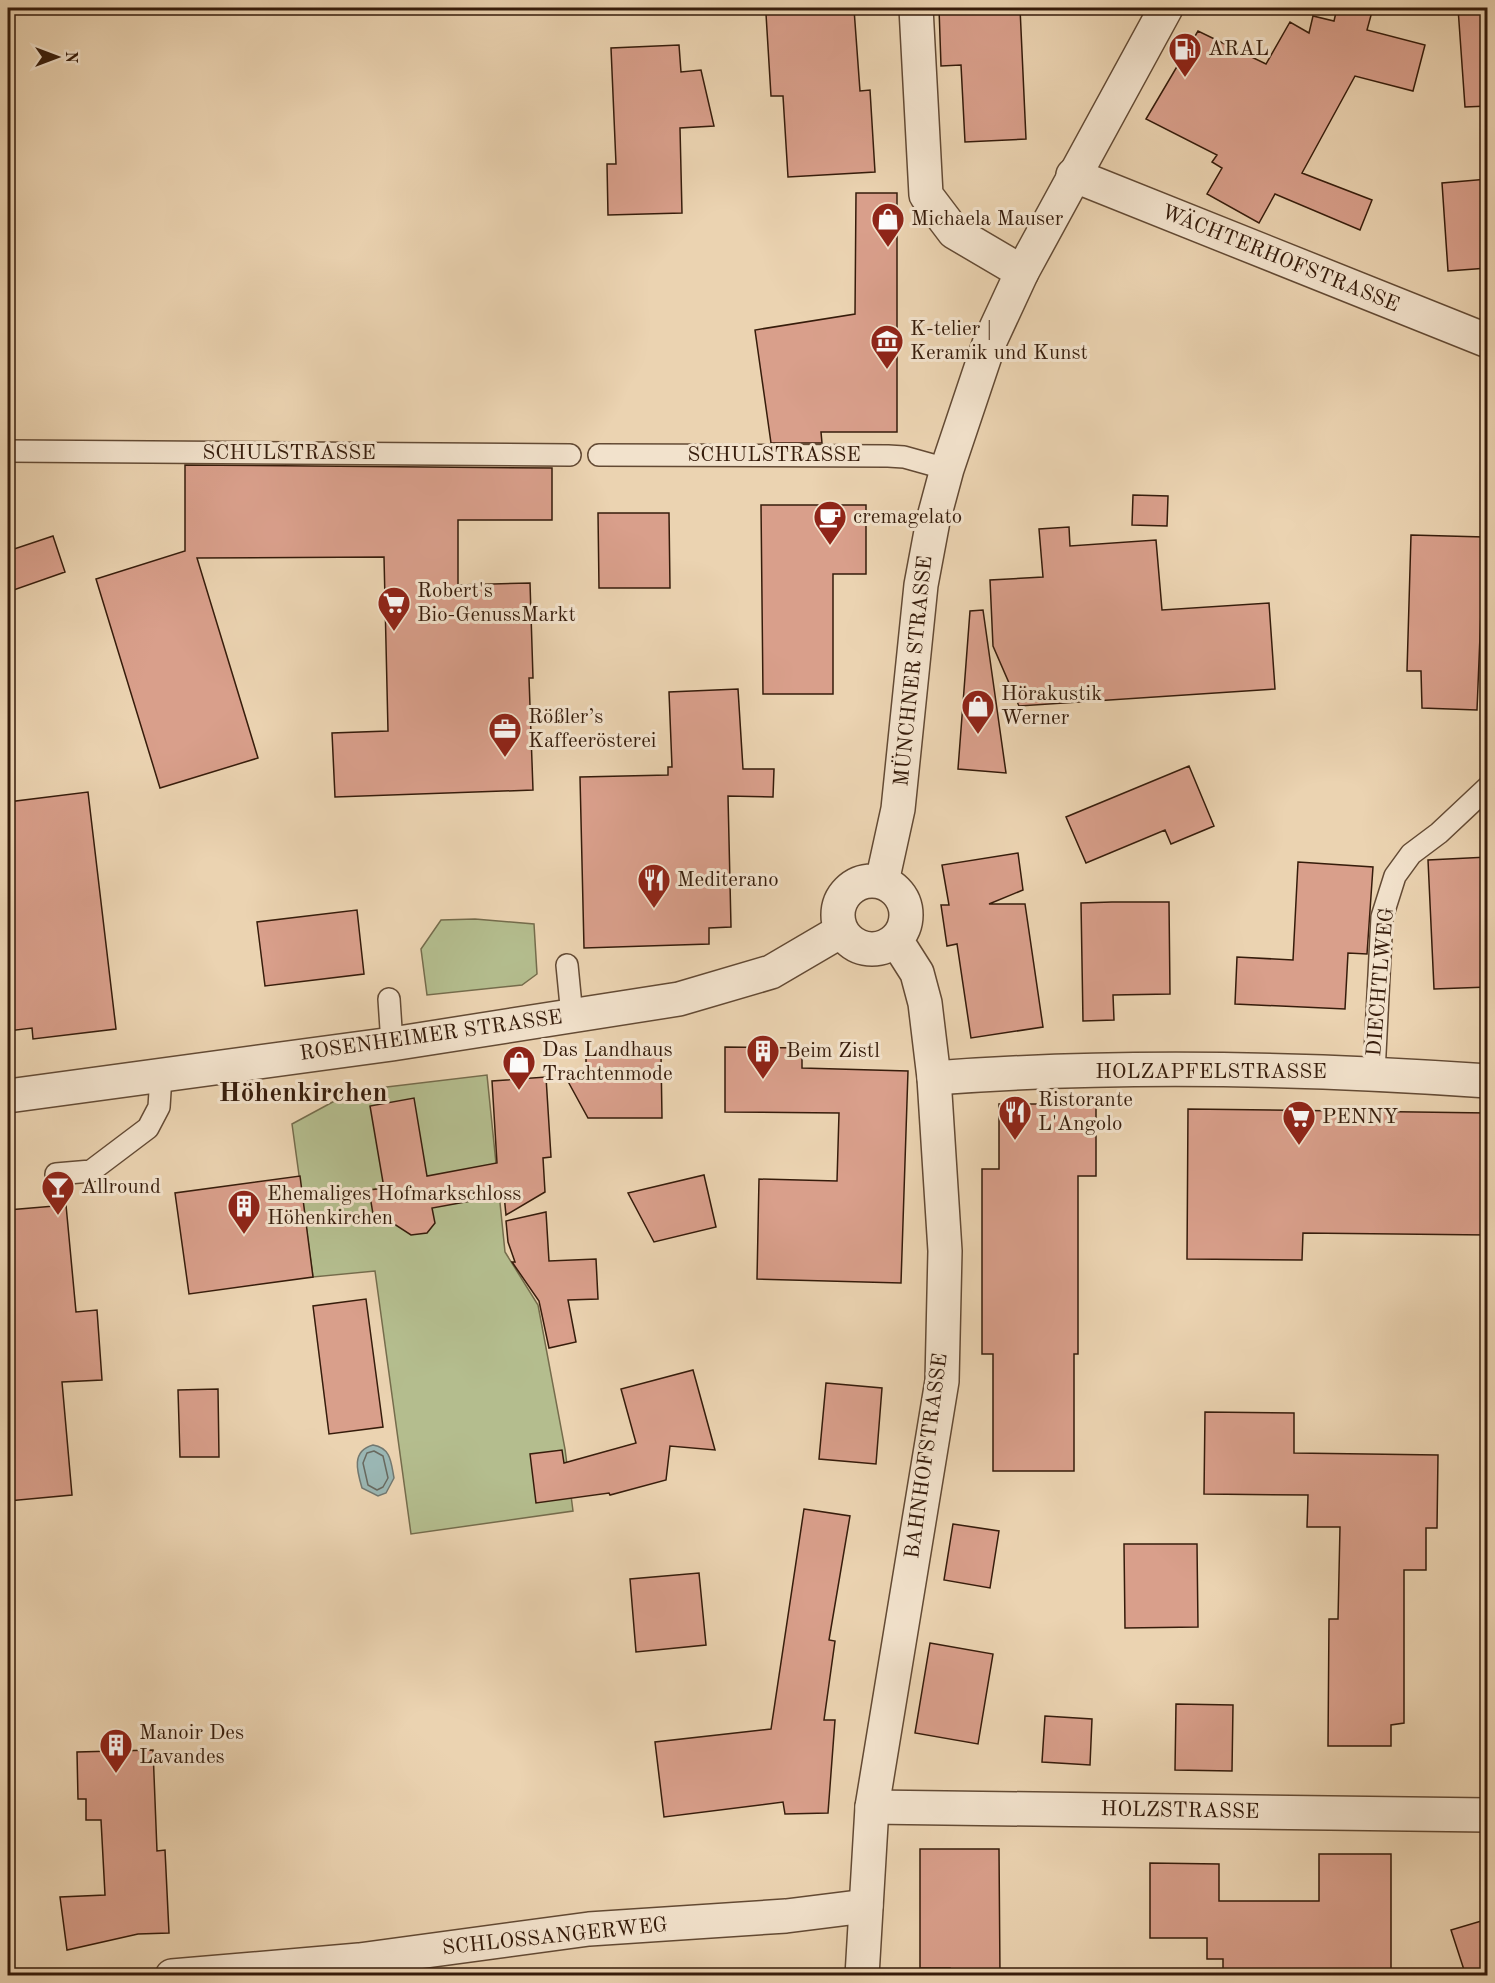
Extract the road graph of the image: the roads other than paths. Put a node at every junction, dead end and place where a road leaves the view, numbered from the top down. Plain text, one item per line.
1 (916, 8) edge
2 (1166, 8) edge
3 (1073, 175) junction
4 (1022, 273) junction
5 (1488, 341) edge
6 (8, 451) edge
7 (570, 455) dead end
8 (599, 455) dead end
9 (947, 469) junction
10 (1488, 787) edge
11 (882, 882) junction
12 (841, 931) junction
13 (896, 940) junction
14 (567, 965) dead end
15 (389, 999) dead end
16 (572, 1016) junction
17 (392, 1044) junction
18 (1374, 1073) junction
19 (160, 1076) junction
20 (934, 1078) junction
21 (1488, 1081) edge
22 (8, 1096) edge
23 (65, 1173) dead end
24 (872, 1807) junction
25 (1488, 1815) edge
26 (866, 1906) junction
27 (360, 1968) edge
28 (172, 1976) edge
29 (862, 1976) edge

1 - 4 street
2 - 3 street, MÜNCHNER STRASSE
3 - 4 street, MÜNCHNER STRASSE
3 - 5 street, WÄCHTERHOFSTRASSE
4 - 9 street, MÜNCHNER STRASSE
6 - 7 lane, SCHULSTRASSE
8 - 9 lane, SCHULSTRASSE
9 - 11 street, MÜNCHNER STRASSE
10 - 18 lane, DIECHTLWEG
11 - 12 street
11 - 13 street
12 - 13 street
12 - 16 street, ROSENHEIMER STRASSE
13 - 20 street, BAHNHOFSTRASSE
14 - 16 lane
15 - 17 lane
16 - 17 street, ROSENHEIMER STRASSE
17 - 19 street, ROSENHEIMER STRASSE
18 - 20 street, HOLZAPFELSTRASSE
18 - 21 street, HOLZAPFELSTRASSE
19 - 22 street, ROSENHEIMER STRASSE
19 - 23 lane
20 - 24 street, BAHNHOFSTRASSE
24 - 25 street, HOLZSTRASSE
24 - 26 street, BAHNHOFSTRASSE
26 - 27 street, SCHLOSSANGERWEG
26 - 29 street, BAHNHOFSTRASSE
27 - 28 street, SCHLOSSANGERWEG

